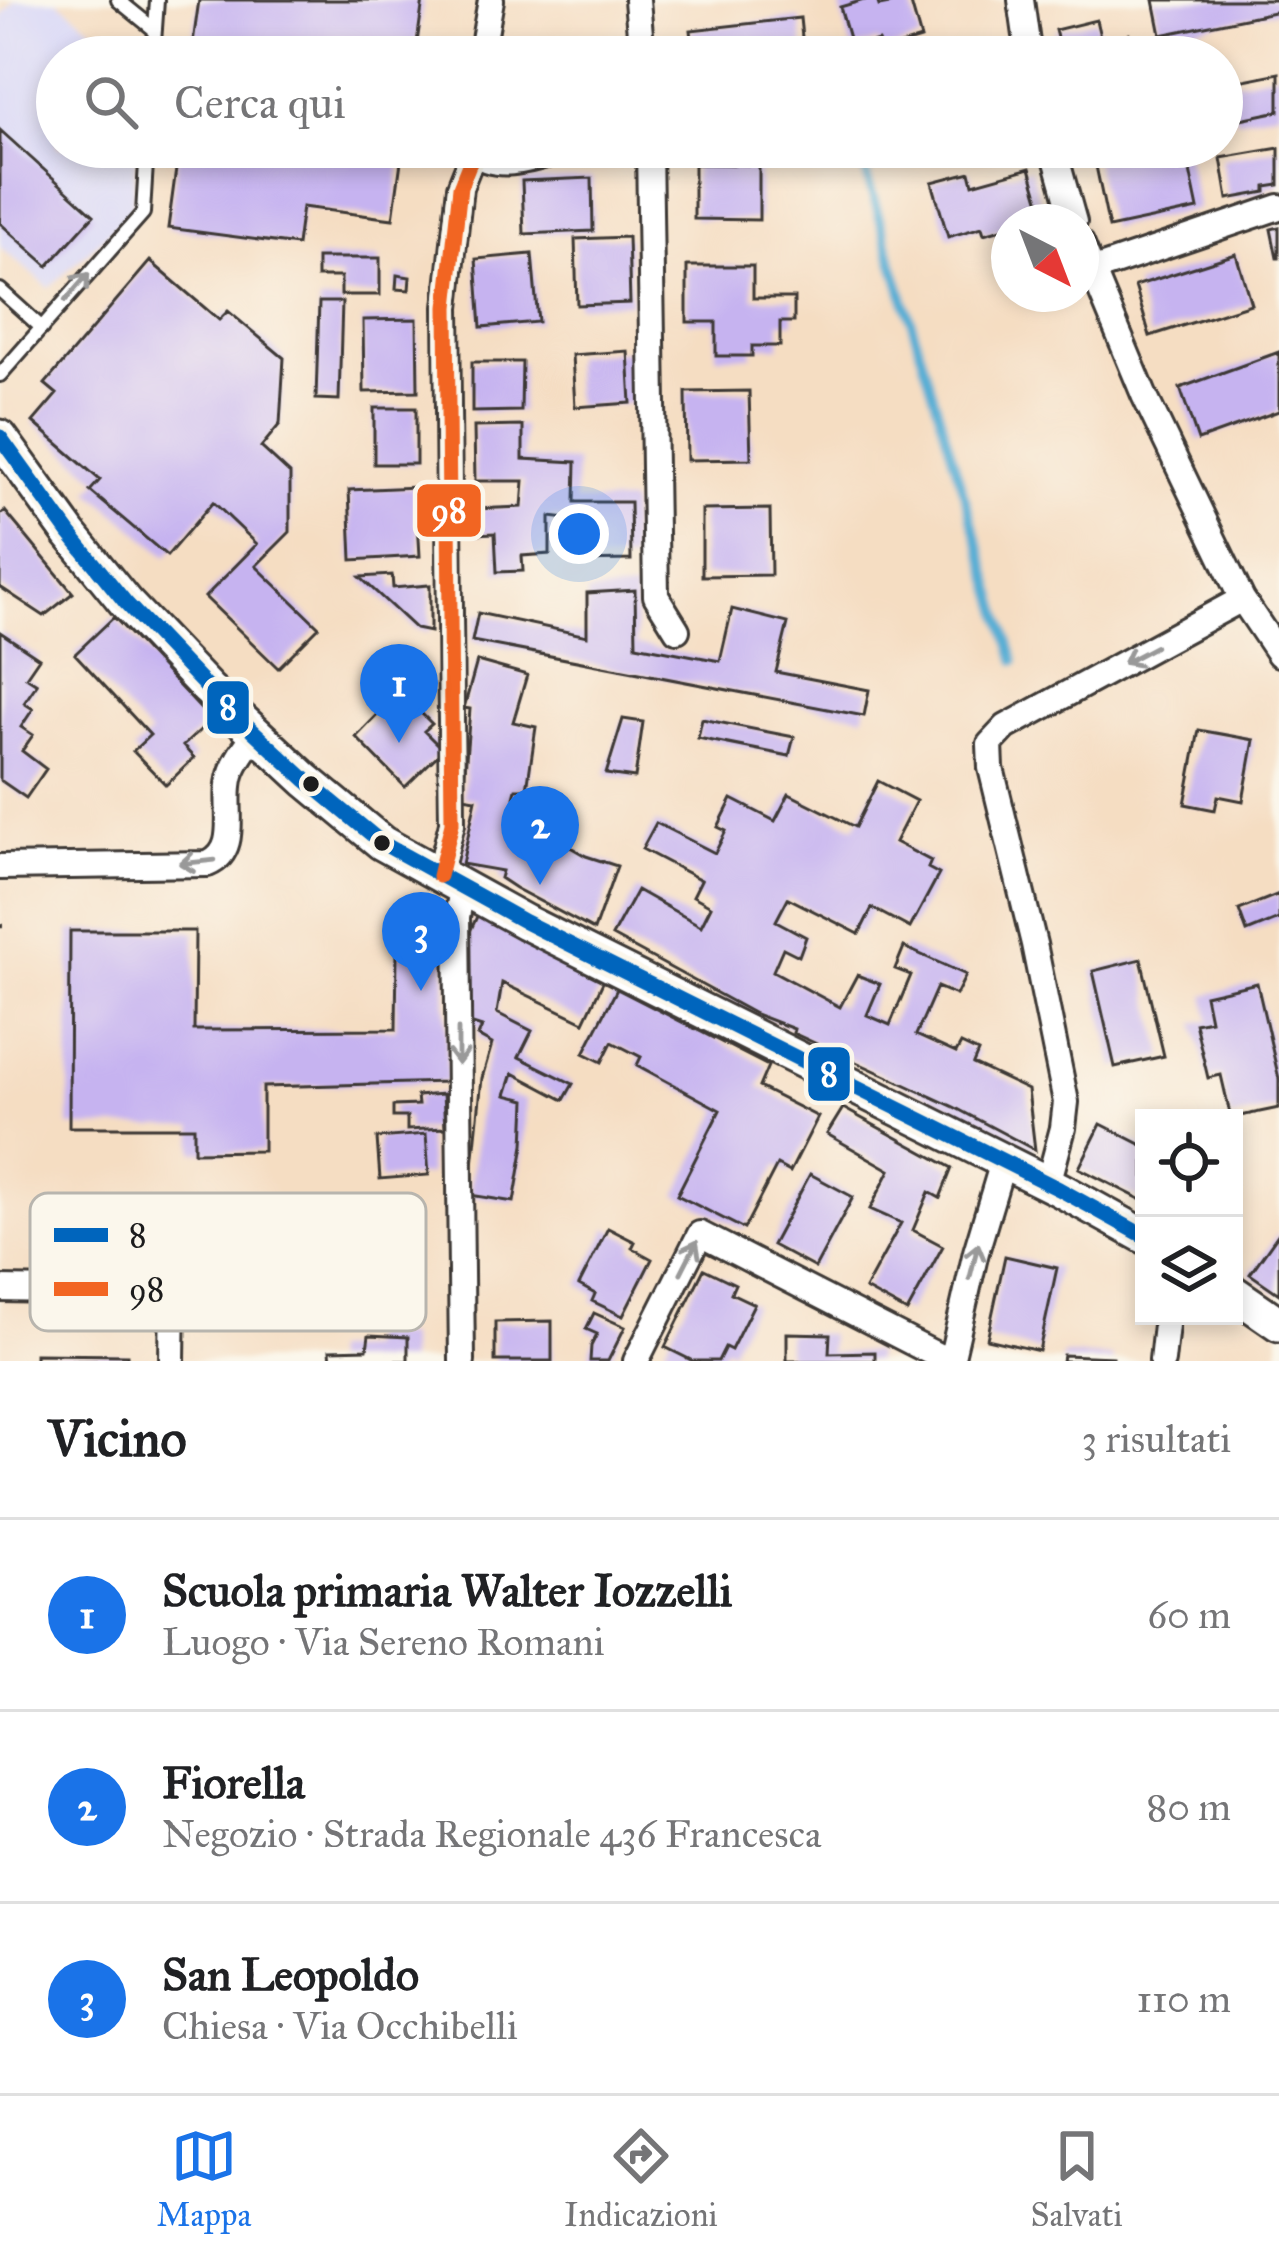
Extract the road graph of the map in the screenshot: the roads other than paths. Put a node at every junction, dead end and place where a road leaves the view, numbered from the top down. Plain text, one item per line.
1 (118, 0) edge
2 (157, 0) edge
3 (491, 0) edge
4 (637, 0) edge
5 (1021, 0) edge
6 (155, 30) junction
7 (155, 36) edge
8 (485, 36) edge
9 (640, 36) edge
10 (1026, 36) edge
11 (146, 168) edge
12 (466, 168) edge
13 (649, 168) edge
14 (1059, 168) edge
15 (1069, 204) edge
16 (1279, 207) edge
17 (1099, 268) edge
18 (0, 290) edge
19 (1099, 290) edge
20 (42, 328) junction
21 (0, 375) edge
22 (0, 436) edge
23 (1242, 599) junction
24 (677, 630) dead end
25 (1279, 654) edge
26 (256, 733) junction
27 (0, 866) edge
28 (450, 882) junction
29 (1003, 1162) junction
30 (1048, 1184) junction
31 (1135, 1231) edge
32 (0, 1289) edge
33 (30, 1290) edge
34 (1243, 1299) edge
35 (1279, 1324) edge
36 (1166, 1325) edge
37 (462, 1361) edge
38 (636, 1361) edge
39 (950, 1361) edge
40 (1162, 1361) edge

1 - 6 lane
2 - 6 lane
3 - 8 street
4 - 9 street
5 - 10 street
6 - 7 lane
20 -> 11 lane
12 - 28 street
13 - 24 street
14 - 15 street
16 - 17 street
18 - 20 lane
19 - 23 street
20 - 21 lane
22 - 26 street
23 - 25 street
23 -> 30 street
26 -> 27 street
26 - 28 street
28 - 29 street
28 -> 37 street
29 - 30 street
39 -> 29 street
30 - 31 street
32 - 33 street
34 - 35 street
36 - 40 street
38 -> 39 street

